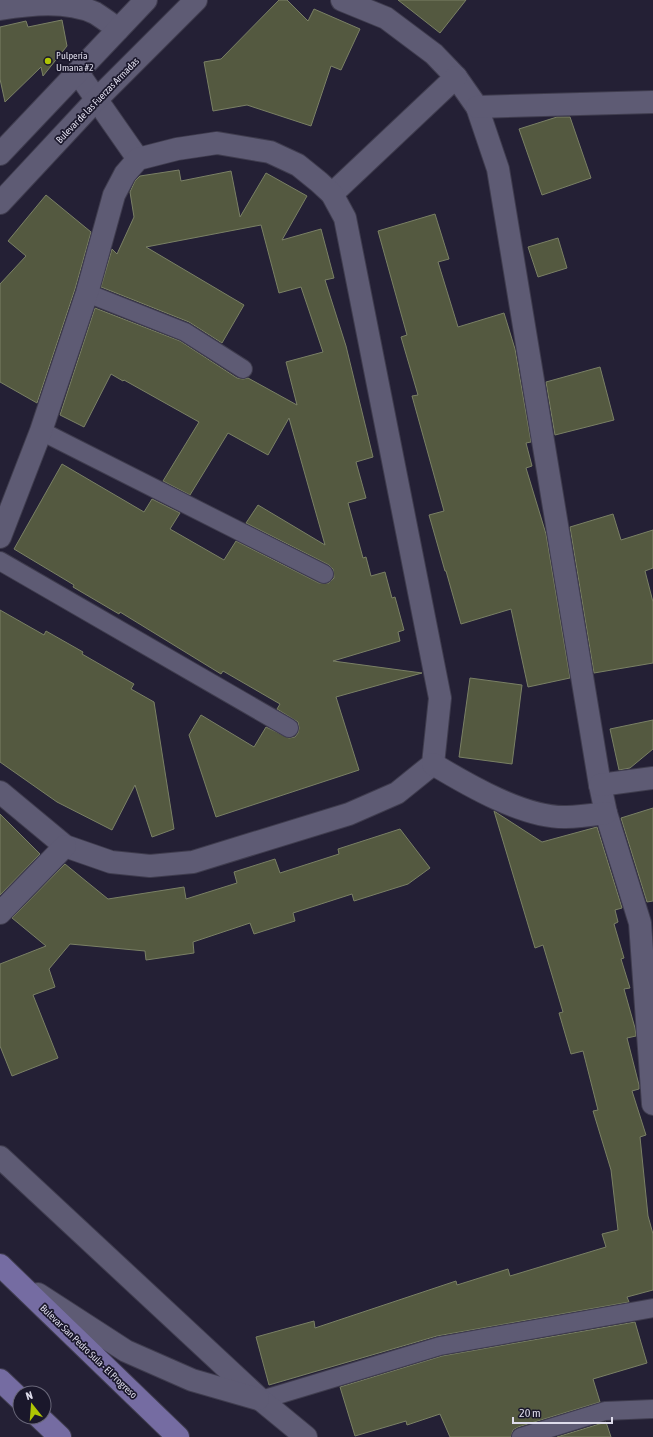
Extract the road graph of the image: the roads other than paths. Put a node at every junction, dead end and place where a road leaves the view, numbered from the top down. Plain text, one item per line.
1 (146, 0) edge
2 (196, 0) edge
3 (342, 0) edge
4 (0, 10) edge
5 (118, 29) junction
6 (78, 73) junction
7 (456, 77) junction
8 (96, 100) junction
9 (653, 102) edge
10 (477, 107) junction
11 (0, 154) edge
12 (138, 159) junction
13 (332, 194) junction
14 (0, 203) edge
15 (87, 293) junction
16 (243, 369) dead end
17 (41, 431) junction
18 (0, 537) edge
19 (0, 561) edge
20 (324, 574) dead end
21 (289, 728) dead end
22 (433, 764) junction
23 (653, 778) edge
24 (600, 785) junction
25 (0, 792) edge
26 (606, 813) junction
27 (65, 846) junction
28 (0, 913) edge
29 (646, 923) edge
30 (653, 1104) edge
31 (0, 1158) edge
32 (0, 1265) edge
33 (16, 1280) junction
34 (653, 1308) edge
35 (0, 1380) edge
36 (12, 1391) edge
37 (261, 1400) junction
38 (653, 1409) edge
39 (47, 1425) edge
40 (60, 1437) edge
41 (178, 1437) edge
42 (306, 1437) edge
43 (521, 1437) edge

1 - 5 street
2 - 8 street, Bulevar de las Fuerzas Armadas
3 - 7 street
4 - 5 street
5 - 6 street
6 - 8 street
6 - 11 street
7 - 10 street
7 - 13 street
8 - 12 street
8 - 14 street, Bulevar de las Fuerzas Armadas
9 - 10 street
10 - 24 street
12 - 13 street
12 - 15 street
13 - 22 street
15 - 16 lane
15 - 17 street
17 - 18 street
17 - 20 lane
19 - 21 lane
22 - 26 street
22 - 27 street
23 - 24 street
24 - 26 street
25 - 27 street
26 - 29 street
27 - 28 street
29 - 30 street
31 - 37 street
32 - 33 main road, Bulevar San Pedro Sula - El Progreso
33 - 37 street
33 - 41 main road, Bulevar San Pedro Sula - El Progreso
34 - 37 lane
35 - 36 main road
37 - 42 street
38 - 43 lane
39 - 40 main road

